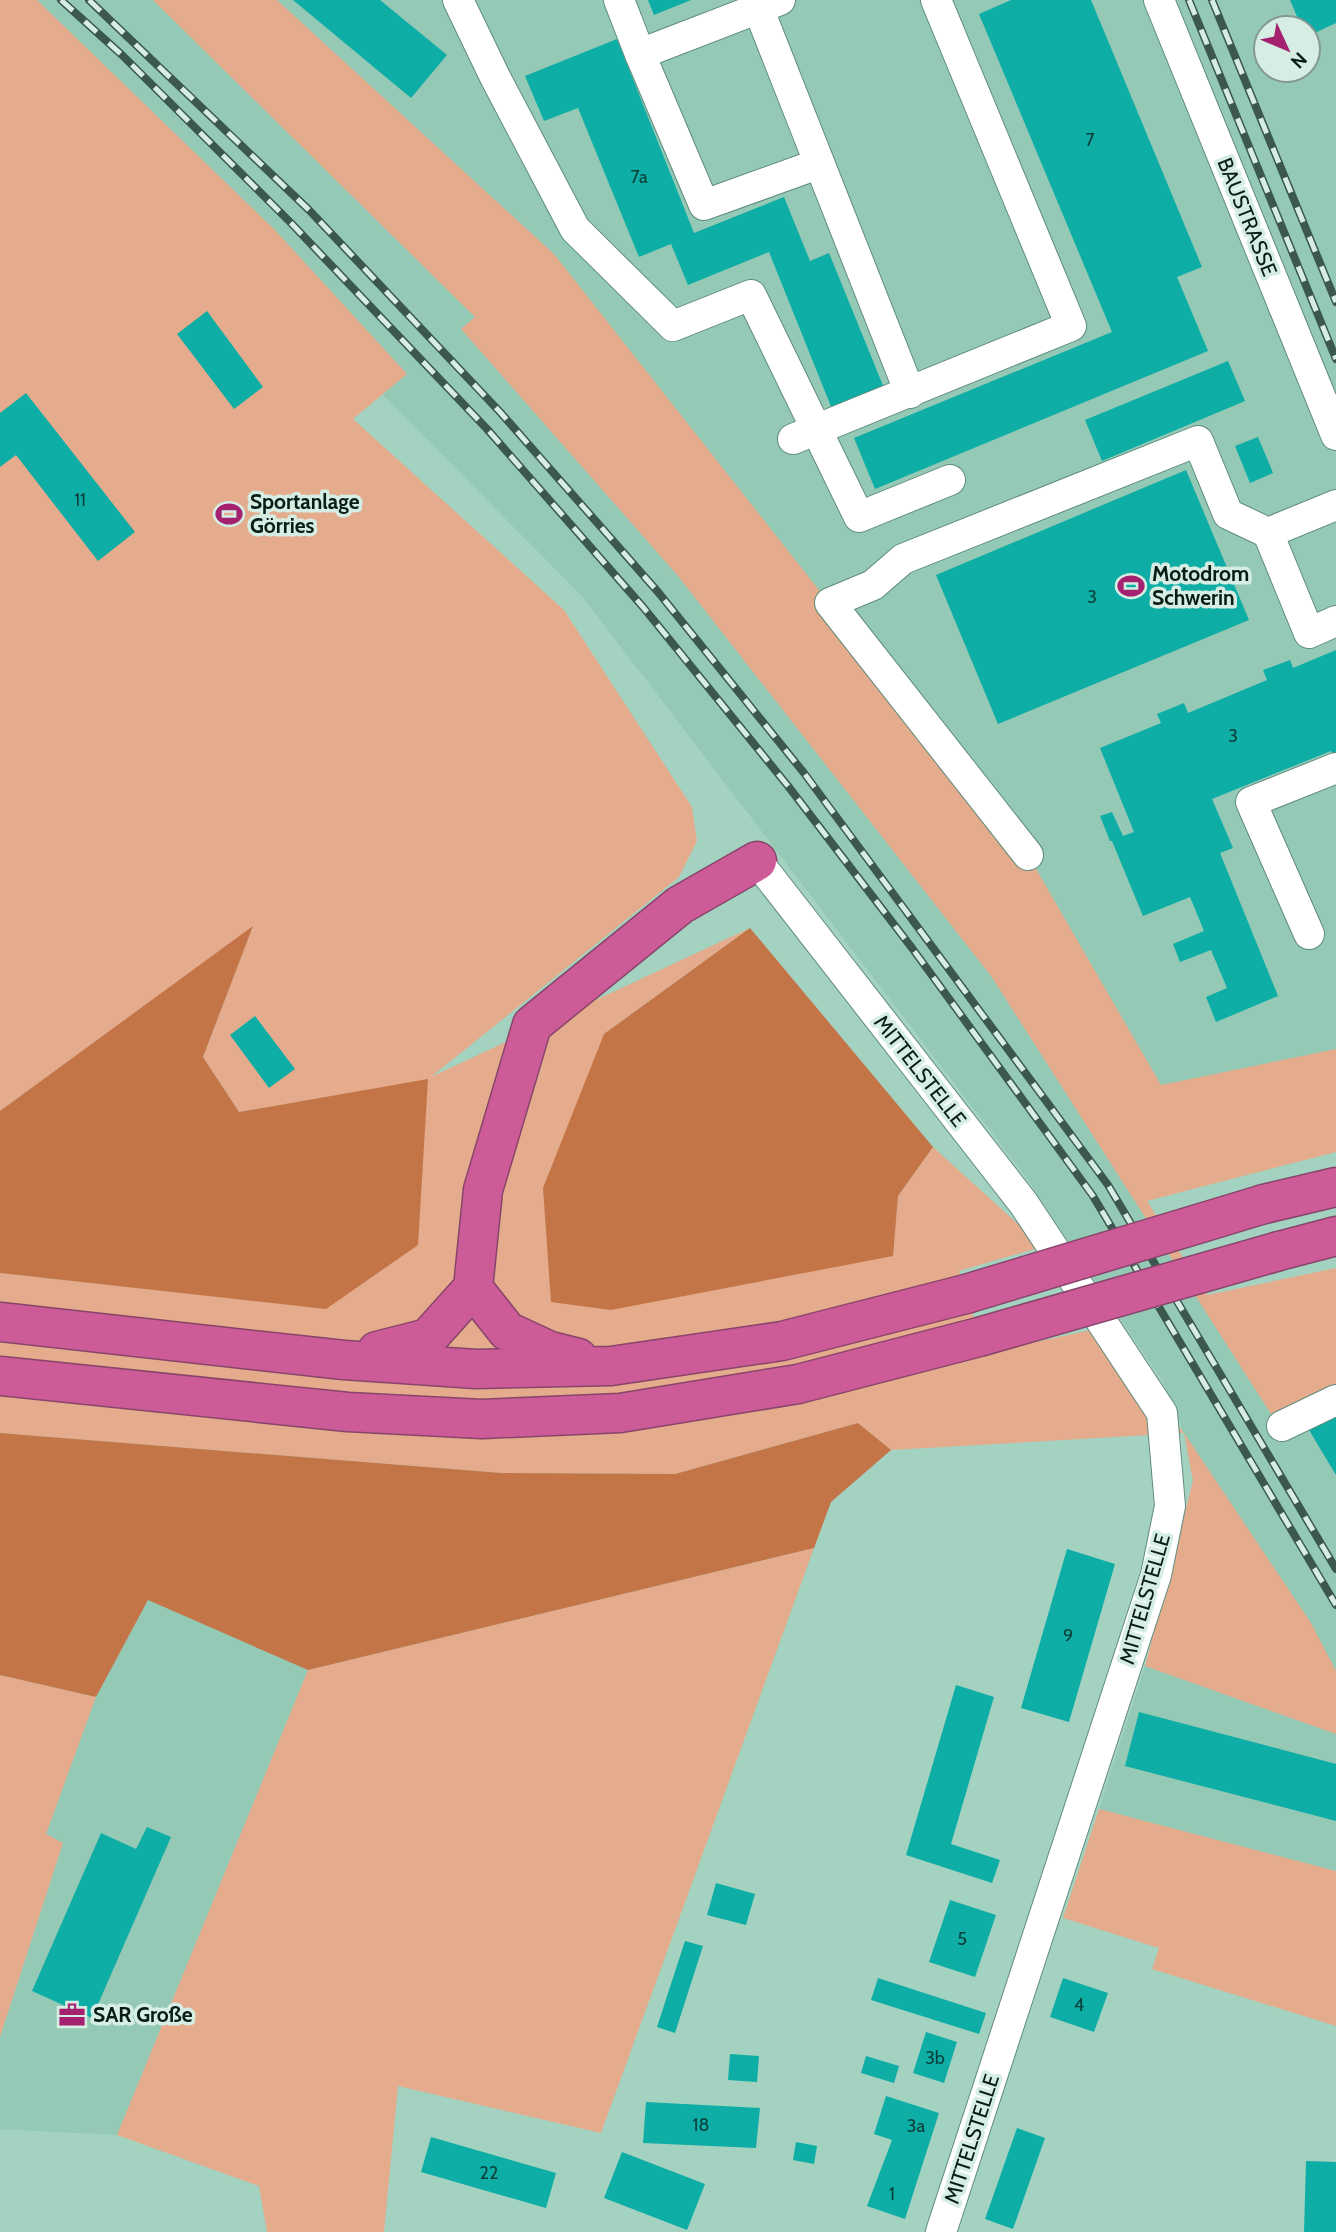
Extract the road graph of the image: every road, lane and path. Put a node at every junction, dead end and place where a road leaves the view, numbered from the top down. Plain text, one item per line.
1 (458, 0) edge
2 (619, 0) edge
3 (936, 0) edge
4 (1159, 0) edge
5 (764, 3) edge
6 (640, 54) junction
7 (818, 164) junction
8 (910, 393) junction
9 (805, 434) junction
10 (1336, 435) edge
11 (950, 480) dead end
12 (1336, 505) edge
13 (1268, 533) junction
14 (1336, 621) edge
15 (1336, 768) edge
16 (1028, 855) dead end
17 (757, 861) joint
18 (1309, 934) dead end
19 (1336, 1187) edge
20 (1336, 1236) edge
21 (473, 1288) junction
22 (0, 1322) edge
23 (344, 1360) junction
24 (611, 1366) junction
25 (0, 1376) edge
26 (1336, 1400) edge
27 (1282, 1426) dead end
28 (941, 2232) edge

1 - 9 street
2 - 6 street
3 - 8 street
4 - 10 street, BAUSTRASSE
5 - 6 street
5 - 7 street
6 - 7 street
7 - 8 street
8 - 9 street
9 - 11 street
12 - 13 street
13 - 14 street
13 - 16 street
15 - 18 street
17 - 21 highway
17 - 28 street, MITTELSTELLE
19 - 24 highway, bridge
20 - 25 highway, bridge
21 - 23 highway
21 - 24 highway
22 - 23 highway
23 - 24 highway
26 - 27 street

